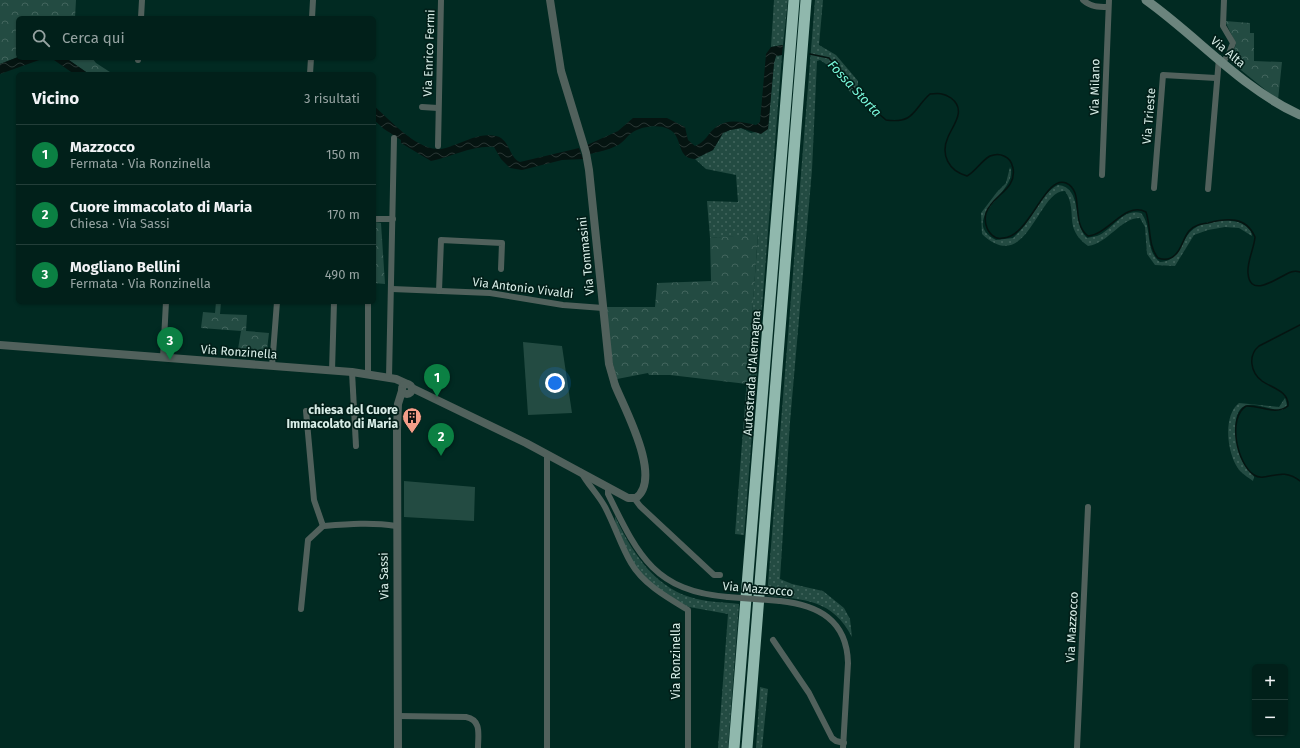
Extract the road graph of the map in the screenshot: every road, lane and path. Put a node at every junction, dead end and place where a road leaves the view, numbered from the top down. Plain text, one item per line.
1 (142, 0) edge
2 (313, 0) edge
3 (441, 0) edge
4 (550, 0) edge
5 (794, 0) edge
6 (806, 0) edge
7 (1083, 0) edge
8 (1108, 0) edge
9 (1146, 0) edge
10 (1224, 0) edge
11 (1108, 7) junction
12 (141, 16) edge
13 (312, 16) edge
14 (311, 60) edge
15 (1220, 60) junction
16 (310, 72) edge
17 (1216, 78) junction
18 (422, 107) dead end
19 (438, 108) junction
20 (1300, 114) edge
21 (394, 138) dead end
22 (438, 146) dead end
23 (1102, 175) dead end
24 (1154, 188) dead end
25 (1208, 189) dead end
26 (376, 219) edge
27 (393, 219) junction
28 (501, 269) dead end
29 (392, 289) junction
30 (439, 291) junction
31 (166, 304) edge
32 (276, 304) edge
33 (334, 304) edge
34 (368, 304) edge
35 (603, 308) junction
36 (0, 345) edge
37 (163, 358) junction
38 (272, 366) junction
39 (332, 371) junction
40 (352, 372) junction
41 (368, 374) junction
42 (392, 381) junction
43 (407, 390) junction
44 (306, 411) dead end
45 (356, 446) dead end
46 (548, 455) junction
47 (581, 472) junction
48 (608, 488) junction
49 (631, 498) junction
50 (1088, 507) dead end
51 (323, 526) junction
52 (396, 526) junction
53 (720, 575) dead end
54 (301, 609) dead end
55 (773, 640) dead end
56 (398, 716) junction
57 (843, 745) edge
58 (398, 748) edge
59 (478, 748) edge
60 (547, 748) edge
61 (688, 748) edge
62 (734, 748) edge
63 (747, 748) edge
64 (1077, 748) edge

1 - 12 street
2 - 13 street
3 - 19 street, Via Enrico Fermi
4 - 35 street, Via Tommasini
5 - 62 highway, Autostrada d'Alemagna
6 - 63 highway, Autostrada d'Alemagna
7 - 11 street
8 - 11 street, Via Milano
9 - 15 main road, Via Alta
10 - 15 street
11 - 23 street, Via Milano
14 - 16 street
15 - 17 street
15 - 20 main road, Via Alta
17 - 24 street, Via Trieste
17 - 25 street
18 - 19 street, Via Enrico Fermi
19 - 22 street, Via Enrico Fermi
21 - 27 street
26 - 27 street
27 - 29 street
28 - 30 street, Via Antonio Vivaldi
29 - 30 street, Via Antonio Vivaldi
29 - 42 street
30 - 35 street, Via Antonio Vivaldi
31 - 37 street
32 - 38 street
33 - 39 street
34 - 41 street
35 - 49 street, Via Tommasini
36 - 37 street, Via Ronzinella
37 - 38 street, Via Ronzinella
38 - 39 street, Via Ronzinella
39 - 40 street, Via Ronzinella
40 - 41 street, Via Ronzinella
40 - 45 street
41 - 42 street, Via Ronzinella
42 - 43 street, Via Ronzinella
43 - 46 street, Via Ronzinella
43 - 52 street, Via Sassi
44 - 51 street
46 - 47 street, Via Ronzinella
46 - 60 street
47 - 48 street, Via Ronzinella
47 - 61 street, Via Ronzinella
48 - 49 street, Via Ronzinella
48 - 57 street, Via Mazzocco, bridge
49 - 53 street, Via Ronzinella
50 - 64 street, Via Mazzocco
51 - 52 street
51 - 54 street
52 - 56 street, Via Sassi
55 - 57 street, Via Mazzocco
56 - 58 street, Via Sassi
56 - 59 street

